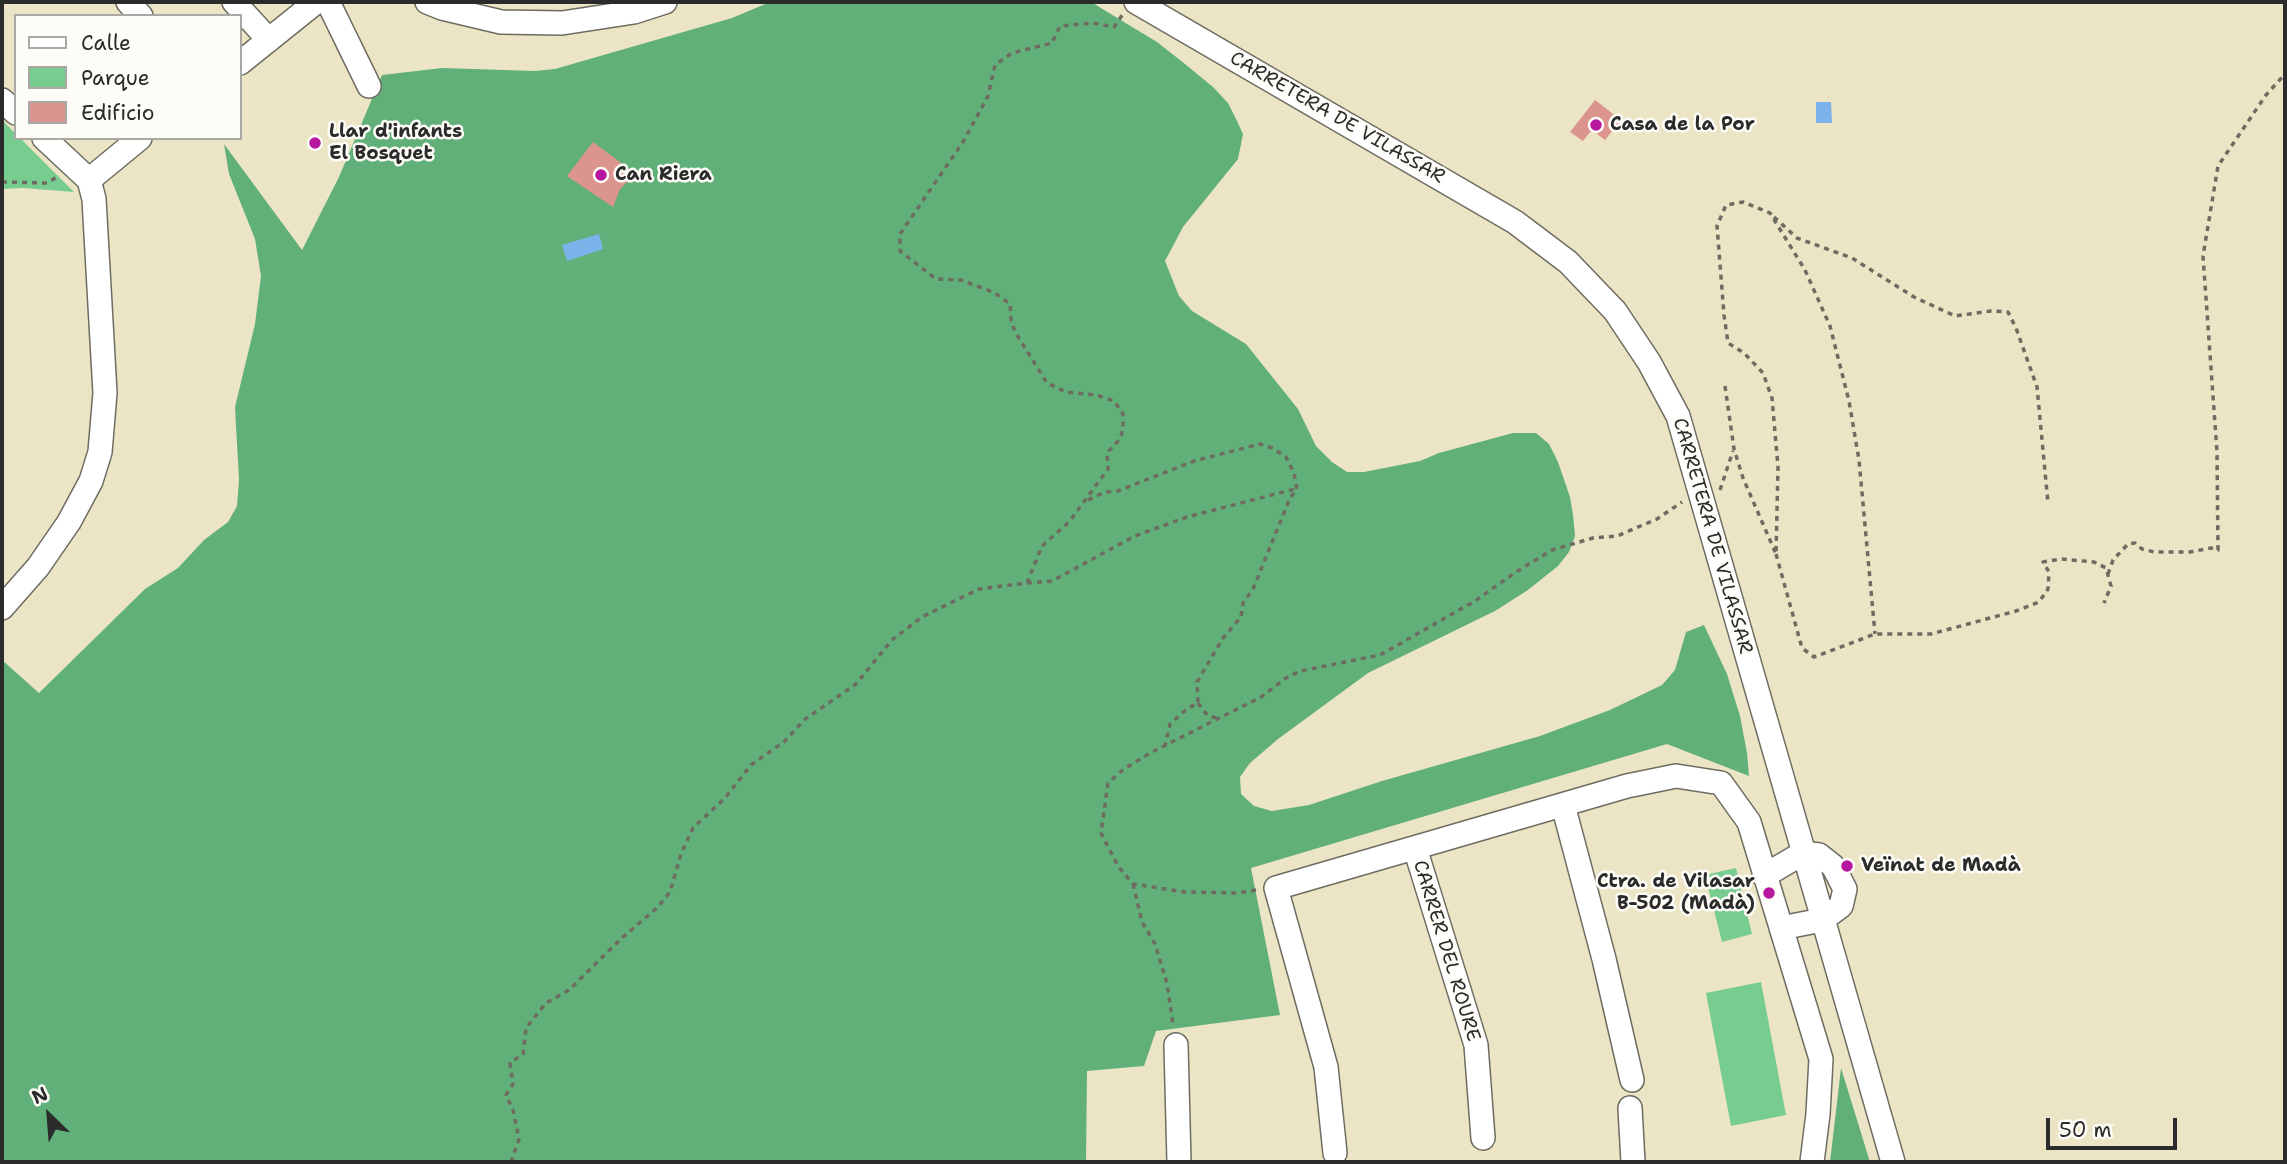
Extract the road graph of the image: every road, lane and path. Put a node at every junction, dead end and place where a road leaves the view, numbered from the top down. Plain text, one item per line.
1 (234, 2) edge
2 (316, 2) edge
3 (328, 2) edge
4 (426, 2) edge
5 (665, 2) edge
6 (1131, 6) edge
7 (296, 10) edge
8 (269, 40) junction
9 (242, 61) edge
10 (2285, 74) edge
11 (369, 86) dead end
12 (46, 140) edge
13 (137, 140) edge
14 (81, 172) junction
15 (2, 182) edge
16 (1770, 213) junction
17 (1725, 386) dead end
18 (1734, 449) junction
19 (1297, 489) junction
20 (1085, 501) junction
21 (2048, 503) dead end
22 (1704, 505) junction
23 (1776, 554) junction
24 (2108, 574) junction
25 (1027, 583) junction
26 (2104, 603) dead end
27 (2, 608) edge
28 (1875, 634) junction
29 (1198, 703) junction
30 (1218, 718) junction
31 (1165, 746) junction
32 (1563, 805) junction
33 (1415, 848) junction
34 (1803, 853) junction
35 (1764, 876) junction
36 (1133, 884) junction
37 (1276, 888) junction
38 (1822, 920) junction
39 (1781, 928) junction
40 (1176, 1045) joint
41 (1632, 1080) dead end
42 (1630, 1108) dead end
43 (1483, 1138) dead end
44 (1335, 1153) dead end
45 (511, 1162) edge
46 (1179, 1162) edge
47 (1633, 1162) edge
48 (1812, 1162) edge
49 (1892, 1162) edge

1 - 8 street
2 - 7 street
3 - 11 street
4 - 5 street
6 - 20 path
6 - 22 street, CARRETERA DE VILASSAR
7 - 8 street
8 - 9 street
10 - 24 path
12 - 14 street
13 - 14 street
14 - 15 path
14 - 27 street
16 - 21 path
16 - 23 path
16 - 28 path
17 - 18 path
18 - 22 path
18 - 23 path
19 - 20 path
19 - 25 path
19 - 29 path
20 - 25 path
22 - 30 path
22 - 34 street, CARRETERA DE VILASSAR
23 - 28 path
24 - 26 path
24 - 28 path
25 - 45 path
29 - 30 path
29 - 31 path
30 - 31 path
31 - 36 path
32 - 33 street
32 - 35 street
32 - 41 street
33 - 37 street
33 - 43 street, CARRER DEL ROURE
34 - 35 street
34 - 38 street
35 - 39 street
36 - 37 path
36 - 40 path
37 - 44 street
38 - 39 street
38 - 49 street
39 - 48 street
40 - 46 street
42 - 47 street

